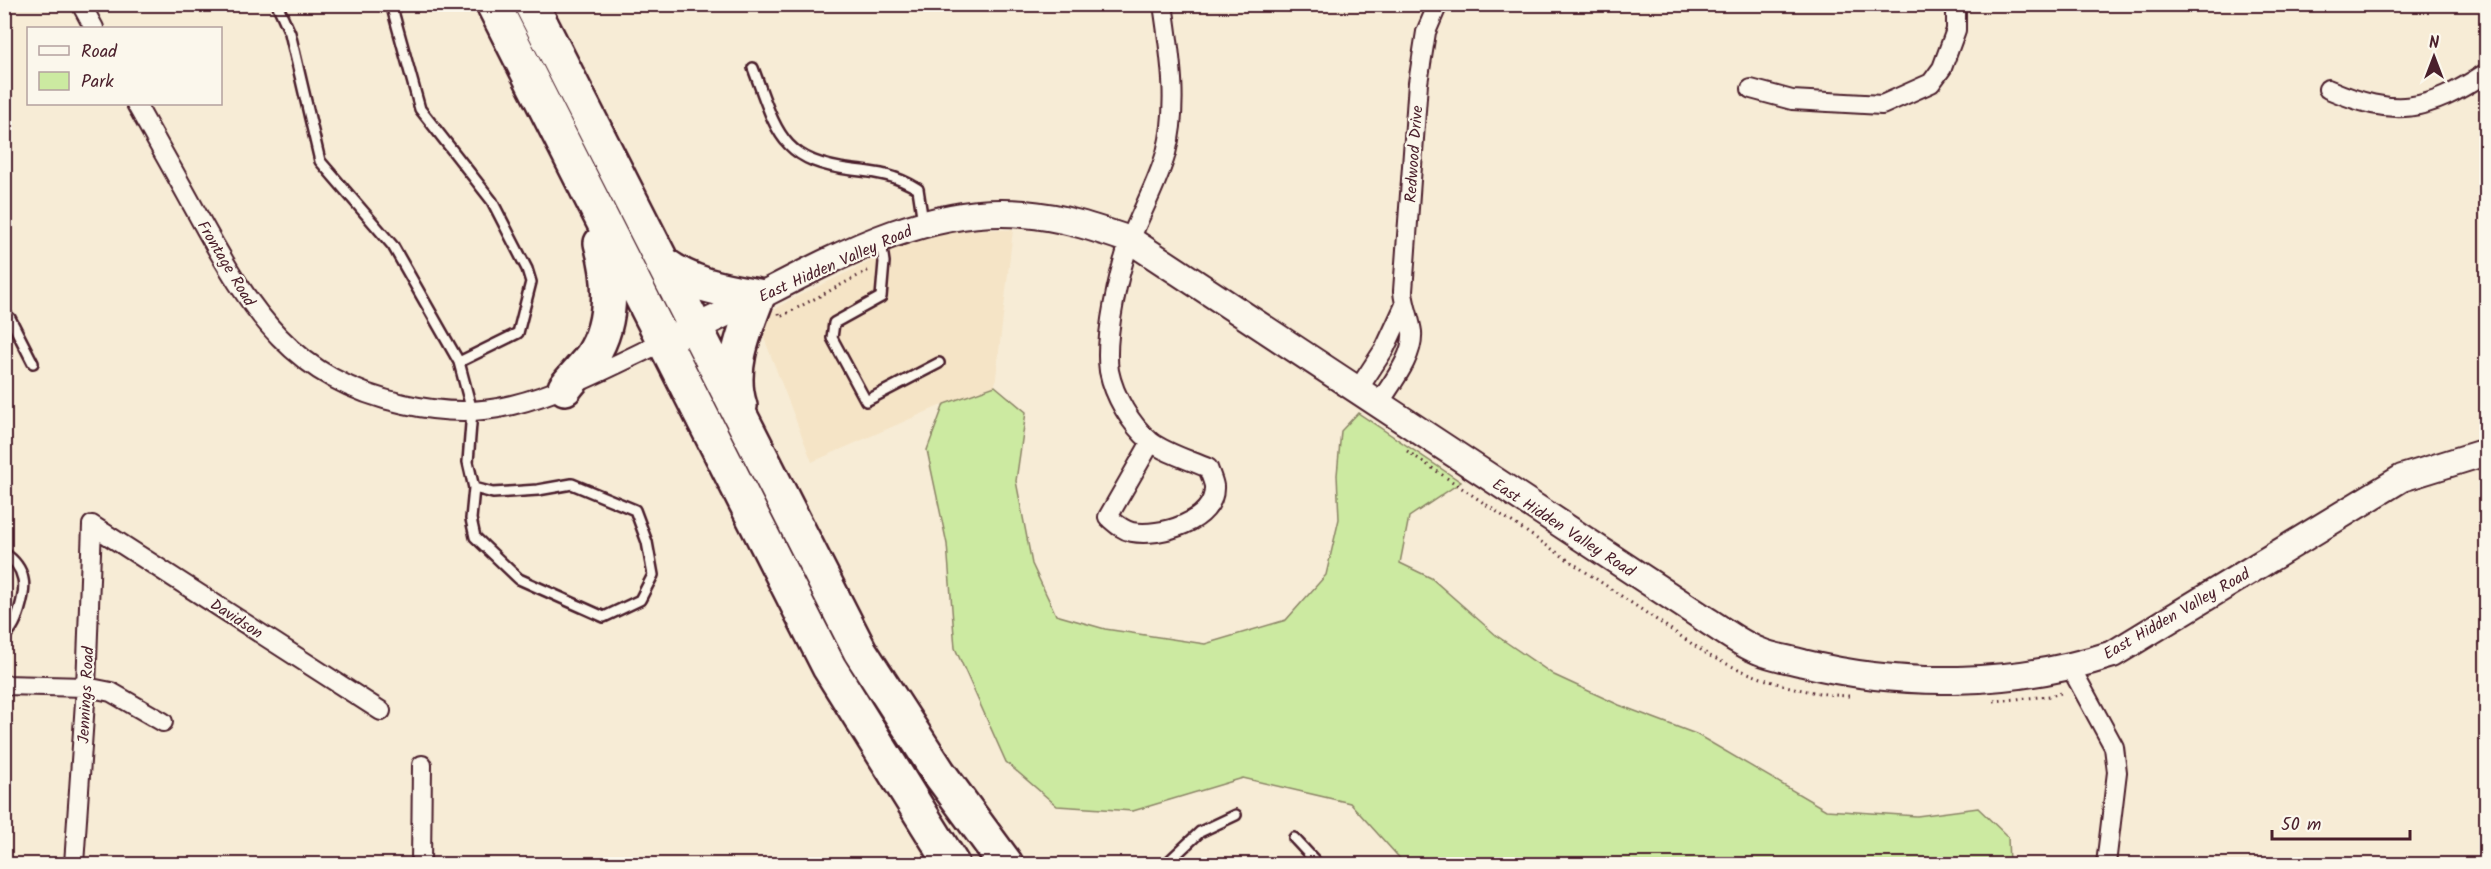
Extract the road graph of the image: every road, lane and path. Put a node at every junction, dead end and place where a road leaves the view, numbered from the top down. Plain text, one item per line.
1 (81, 4) edge
2 (278, 4) edge
3 (391, 4) edge
4 (493, 4) edge
5 (531, 4) edge
6 (1163, 4) edge
7 (1438, 4) edge
8 (1956, 4) edge
9 (93, 27) edge
10 (753, 68) dead end
11 (2487, 73) edge
12 (1751, 89) dead end
13 (2328, 89) dead end
14 (137, 105) edge
15 (584, 184) junction
16 (923, 225) junction
17 (1130, 240) junction
18 (882, 251) junction
19 (662, 263) junction
20 (765, 292) junction
21 (1404, 307) junction
22 (4, 315) edge
23 (696, 328) junction
24 (663, 342) junction
25 (459, 362) junction
26 (33, 363) dead end
27 (939, 363) dead end
28 (565, 388) junction
29 (1357, 391) junction
30 (1378, 405) junction
31 (472, 411) junction
32 (750, 434) junction
33 (1151, 442) junction
34 (1404, 449) dead end
35 (2487, 452) edge
36 (474, 488) junction
37 (92, 525) joint
38 (4, 553) edge
39 (6, 634) edge
40 (2077, 677) junction
41 (4, 685) edge
42 (86, 687) junction
43 (1852, 696) dead end
44 (1989, 701) dead end
45 (381, 711) dead end
46 (164, 722) dead end
47 (422, 765) dead end
48 (1236, 815) dead end
49 (1294, 838) dead end
50 (74, 864) edge
51 (421, 864) edge
52 (952, 864) edge
53 (1006, 864) edge
54 (1166, 864) edge
55 (1318, 864) edge
56 (2106, 864) edge

1 - 9 street
2 - 25 lane
3 - 25 lane
4 - 15 highway
5 - 19 highway
6 - 17 street
7 - 21 street, Redwood Drive
8 - 12 street
10 - 16 lane
11 - 13 street
14 - 31 street, Frontage Road
15 - 24 highway
15 - 28 highway
16 - 17 main road, East Hidden Valley Road
16 - 18 main road, East Hidden Valley Road
17 - 29 main road, East Hidden Valley Road
17 - 33 street
18 - 20 main road, East Hidden Valley Road
18 - 20 path
18 - 27 lane
19 - 20 highway
19 - 23 highway
20 - 23 main road, East Hidden Valley Road
20 - 32 highway
21 - 29 street, Redwood Drive
21 - 30 street, Redwood Drive
22 - 26 lane
23 - 24 main road, East Hidden Valley Road
23 - 32 highway
24 - 28 street, Frontage Road
24 - 52 highway
25 - 31 lane
28 - 31 street, Frontage Road
29 - 30 main road, East Hidden Valley Road
30 - 40 main road, East Hidden Valley Road
31 - 36 lane
32 - 53 highway
33 - 33 street
34 - 43 path
35 - 40 main road, East Hidden Valley Road
36 - 36 lane
37 - 42 street, Jennings Road
37 - 45 street, Davidson
38 - 39 lane
40 - 44 path
40 - 56 street
41 - 42 street
42 - 46 street
42 - 50 street, Jennings Road
47 - 51 street
48 - 54 lane
49 - 55 lane

